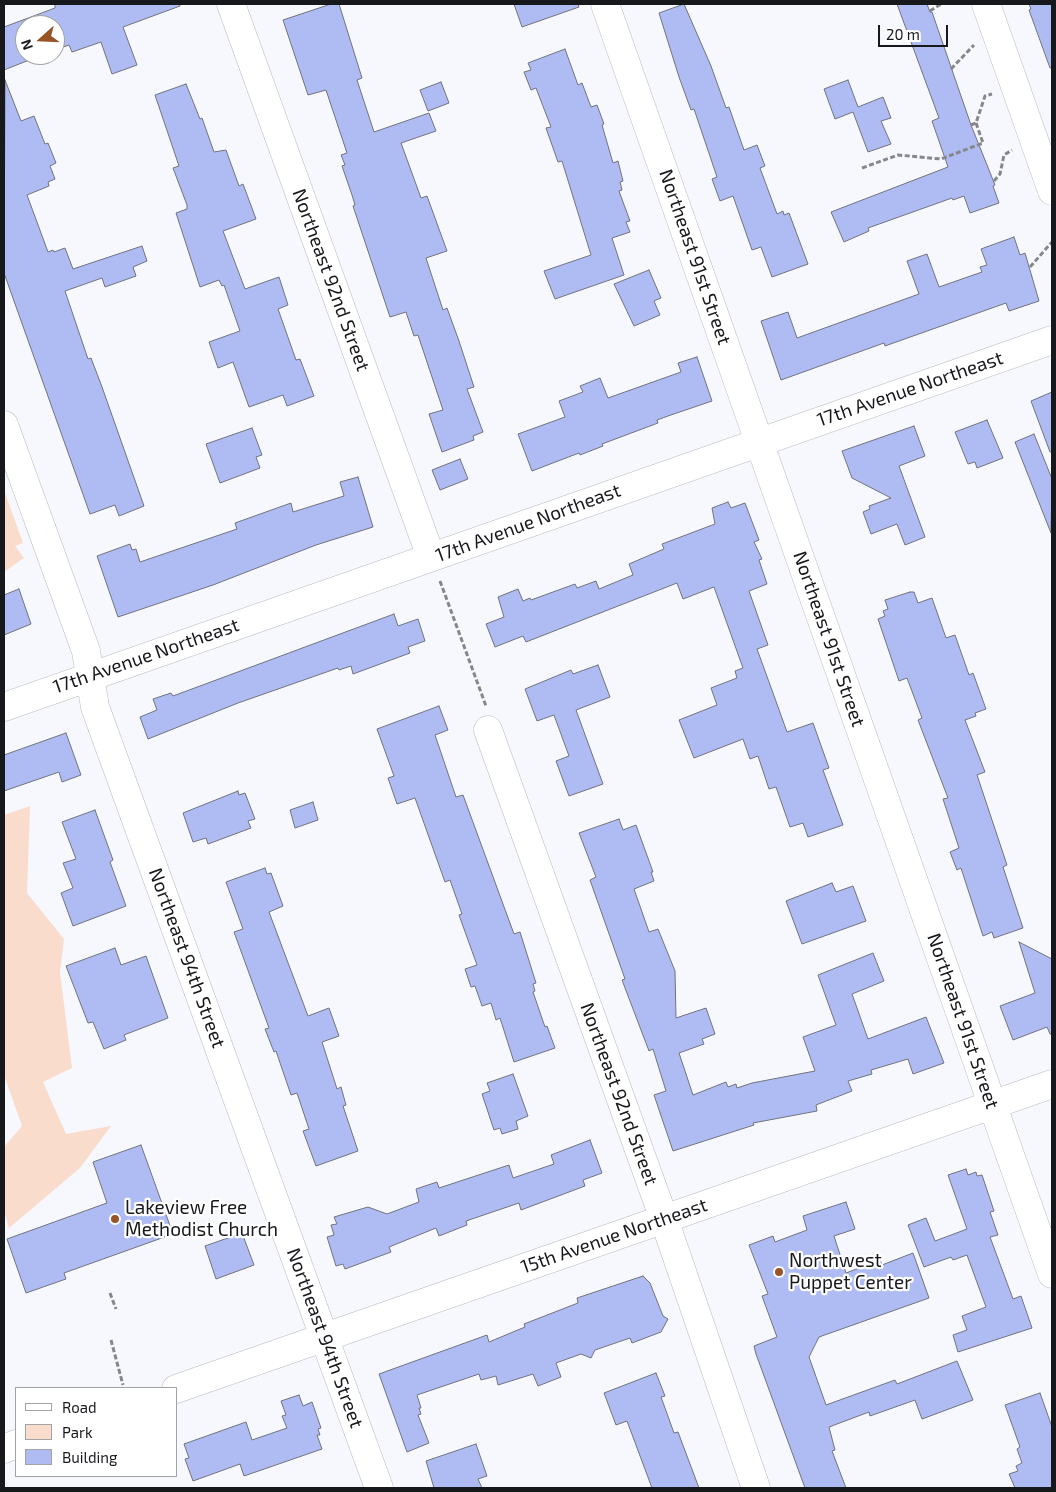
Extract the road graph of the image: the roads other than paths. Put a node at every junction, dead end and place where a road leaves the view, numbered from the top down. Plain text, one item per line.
1 (231, 4) edge
2 (605, 4) edge
3 (986, 4) edge
4 (1052, 191) edge
5 (1052, 340) edge
6 (4, 426) edge
7 (760, 440) junction
8 (434, 566) junction
9 (89, 676) junction
10 (4, 707) edge
11 (487, 718) road end
12 (1052, 1084) edge
13 (992, 1105) junction
14 (664, 1219) junction
15 (1052, 1274) edge
16 (325, 1337) junction
17 (178, 1388) edge
18 (379, 1488) edge
19 (756, 1488) edge

1 - 8 street, Northeast 92nd Street
2 - 7 street, Northeast 91st Street
3 - 4 street
5 - 7 street, 17th Avenue Northeast
6 - 9 street, Northeast 94th Street
7 - 8 street, 17th Avenue Northeast
7 - 13 street, Northeast 91st Street
8 - 9 street, 17th Avenue Northeast
9 - 10 street, 17th Avenue Northeast
9 - 16 street, Northeast 94th Street
11 - 14 street, Northeast 92nd Street
12 - 13 street, 15th Avenue Northeast
13 - 14 street, 15th Avenue Northeast
13 - 15 street, Northeast 91st Street
14 - 16 street, 15th Avenue Northeast
14 - 19 street, Northeast 92nd Street
16 - 17 street, 15th Avenue Northeast
16 - 18 street, Northeast 94th Street

